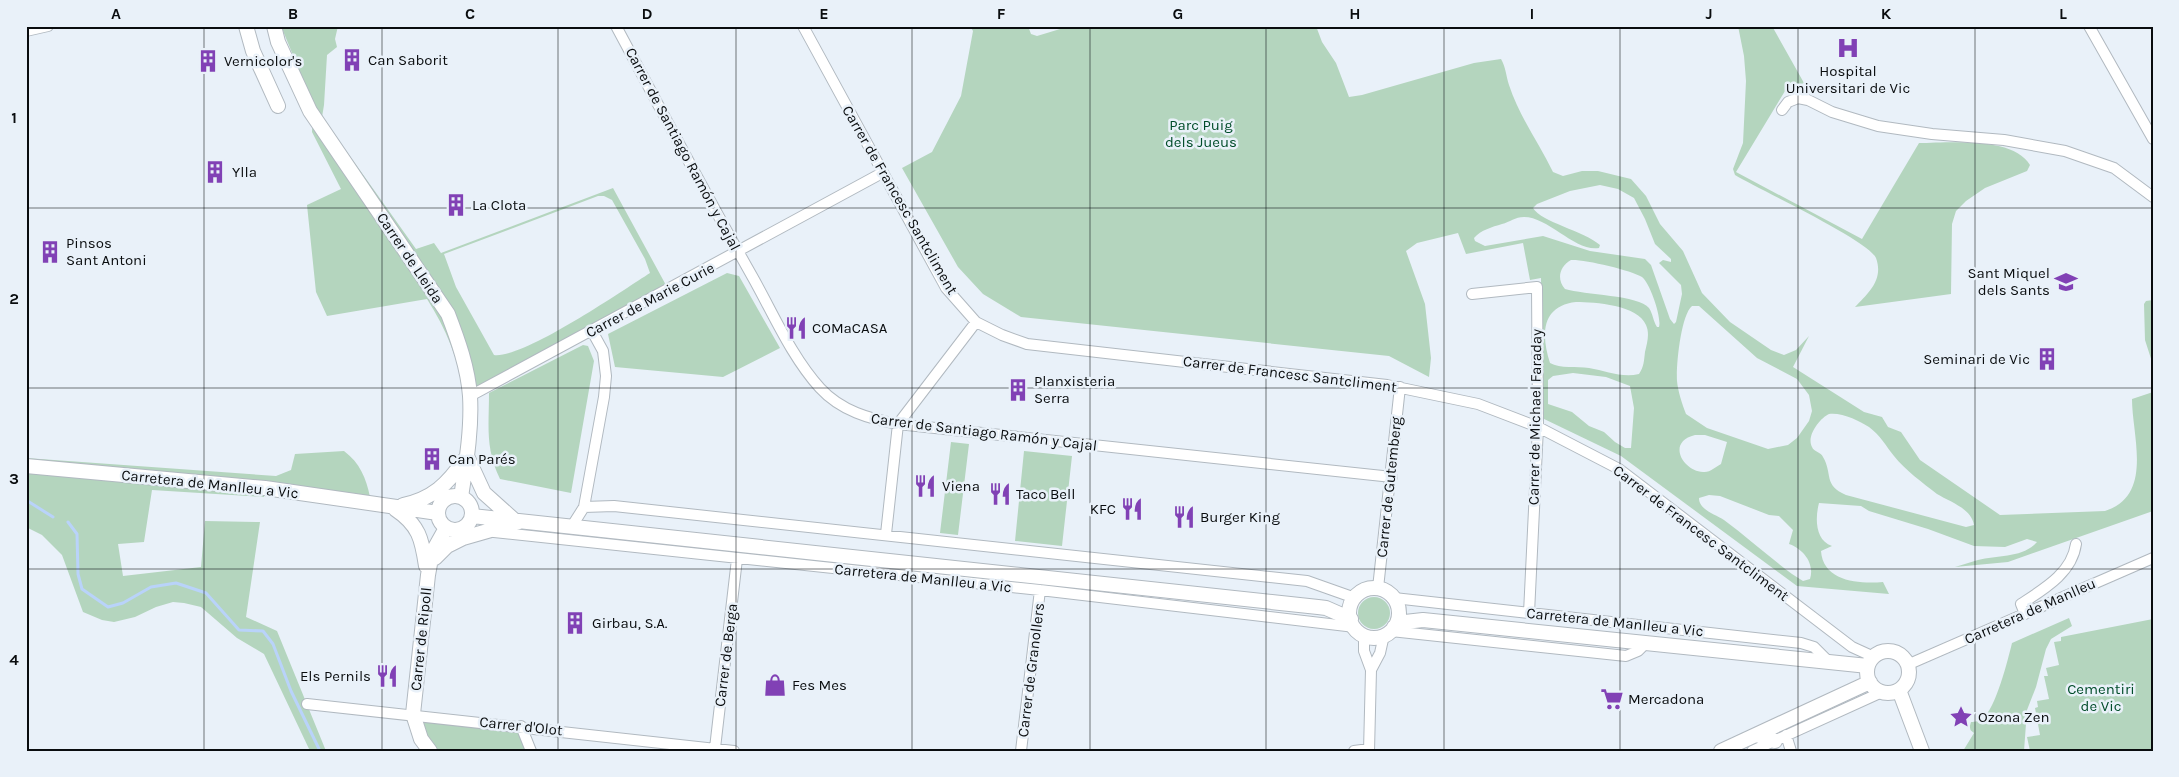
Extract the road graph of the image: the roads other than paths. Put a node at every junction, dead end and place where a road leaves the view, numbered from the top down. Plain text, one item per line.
1 (48, 26) edge
2 (246, 26) edge
3 (264, 26) edge
4 (274, 26) edge
5 (616, 26) edge
6 (804, 26) edge
7 (2089, 26) edge
8 (26, 31) edge
9 (278, 42) junction
10 (278, 106) dead end
11 (1782, 110) dead end
12 (2153, 140) edge
13 (882, 173) junction
14 (2150, 190) edge
15 (738, 253) junction
16 (1472, 294) dead end
17 (976, 322) junction
18 (592, 331) junction
19 (1400, 387) junction
20 (470, 396) junction
21 (898, 424) junction
22 (1538, 427) junction
23 (467, 455) junction
24 (26, 466) edge
25 (1392, 477) junction
26 (461, 497) junction
27 (392, 507) junction
28 (584, 507) junction
29 (438, 513) junction
30 (472, 516) junction
31 (518, 520) junction
32 (572, 526) junction
33 (446, 528) junction
34 (491, 531) junction
35 (886, 534) junction
36 (2076, 544) dead end
37 (2153, 558) edge
38 (737, 559) junction
39 (429, 570) junction
40 (1378, 588) junction
41 (1040, 590) junction
42 (1354, 599) junction
43 (1396, 603) junction
44 (1326, 608) junction
45 (1529, 613) junction
46 (2025, 614) junction
47 (1423, 620) junction
48 (1356, 627) junction
49 (1390, 631) junction
50 (1646, 643) junction
51 (1829, 662) junction
52 (1871, 662) junction
53 (1907, 665) junction
54 (1372, 670) junction
55 (1870, 682) junction
56 (1899, 690) junction
57 (1882, 692) junction
58 (307, 704) dead end
59 (413, 714) junction
60 (521, 726) junction
61 (1757, 735) junction
62 (1780, 738) junction
63 (716, 749) edge
64 (1369, 750) edge
65 (430, 751) edge
66 (531, 751) edge
67 (734, 751) edge
68 (1021, 751) edge
69 (1354, 751) edge
70 (1722, 751) edge
71 (1752, 751) edge
72 (1791, 751) edge
73 (1922, 751) edge

1 - 8 street
2 - 10 street
3 - 9 street, Carrer de Lleida
4 - 9 street, Carrer de Lleida
5 - 15 street, Carrer de Santiago Ramón y Cajal
6 - 13 street, Carrer de Francesc Santcliment
7 - 12 street
9 - 20 street, Carrer de Lleida
11 - 14 street
13 - 15 street, Carrer de Marie Curie
13 - 17 street, Carrer de Francesc Santcliment
15 - 18 street, Carrer de Marie Curie
15 - 21 street, Carrer de Santiago Ramón y Cajal
16 - 22 street, Carrer de Michael Faraday
17 - 19 street, Carrer de Francesc Santcliment
17 - 21 street
18 - 20 street, Carrer de Marie Curie
18 - 28 street
19 - 22 street, Carrer de Francesc Santcliment
19 - 25 street, Carrer de Gutemberg
20 - 23 street, Carrer de Lleida
21 - 25 street, Carrer de Santiago Ramón y Cajal
21 - 35 street
22 - 45 street, Carrer de Michael Faraday
22 - 52 street, Carrer de Francesc Santcliment
23 - 26 street, Carrer de Lleida
23 - 27 street, Carretera de Manlleu a Vic
23 - 31 street
24 - 27 street, Carretera de Manlleu a Vic
25 - 40 street, Carrer de Gutemberg
26 - 29 street
26 - 30 street
27 - 29 street, Carretera de Manlleu a Vic
27 - 39 street, Carretera de Manlleu a Vic
28 - 32 street
28 - 35 street
29 - 33 street
30 - 31 street, Carretera de Manlleu a Vic
30 - 33 street
31 - 32 street, Carretera de Manlleu a Vic
31 - 34 street, Carretera de Manlleu a Vic
32 - 44 street, Carretera de Manlleu a Vic
33 - 39 street, Carrer de Ripoll
34 - 38 street, Carretera de Manlleu a Vic
34 - 39 street, Carretera de Manlleu a Vic
35 - 42 street
36 - 46 street
37 - 46 street, Carretera de Manlleu
38 - 41 street, Carretera de Manlleu a Vic
38 - 63 street, Carrer de Berga
39 - 59 street, Carrer de Ripoll
40 - 42 street
40 - 43 street
41 - 48 street, Carretera de Manlleu a Vic
41 - 68 street, Carrer de Granollers
42 - 44 street, Carretera de Manlleu a Vic
42 - 48 street
43 - 45 street, Carretera de Manlleu a Vic
43 - 47 street, Carretera de Manlleu a Vic
43 - 49 street
44 - 48 street, Carretera de Manlleu a Vic
45 - 51 street, Carretera de Manlleu a Vic
46 - 53 street, Carretera de Manlleu
47 - 49 street, Carretera de Manlleu a Vic
47 - 50 street, Carretera de Manlleu a Vic
48 - 49 street
48 - 54 street
49 - 50 street
49 - 54 street
50 - 51 street, Carretera de Manlleu a Vic
51 - 52 street, Carretera de Manlleu a Vic
52 - 53 street
52 - 55 street
53 - 56 street
54 - 64 street
55 - 57 street
55 - 61 street
56 - 57 street
56 - 73 street
57 - 62 street
58 - 59 street, Carrer d'Olot
59 - 60 street, Carrer d'Olot
59 - 65 street, Carrer de Ripoll
60 - 63 street, Carrer d'Olot
60 - 66 street
61 - 62 street
61 - 70 street
62 - 71 street
62 - 72 street
63 - 67 street, Carrer d'Olot
64 - 69 street

